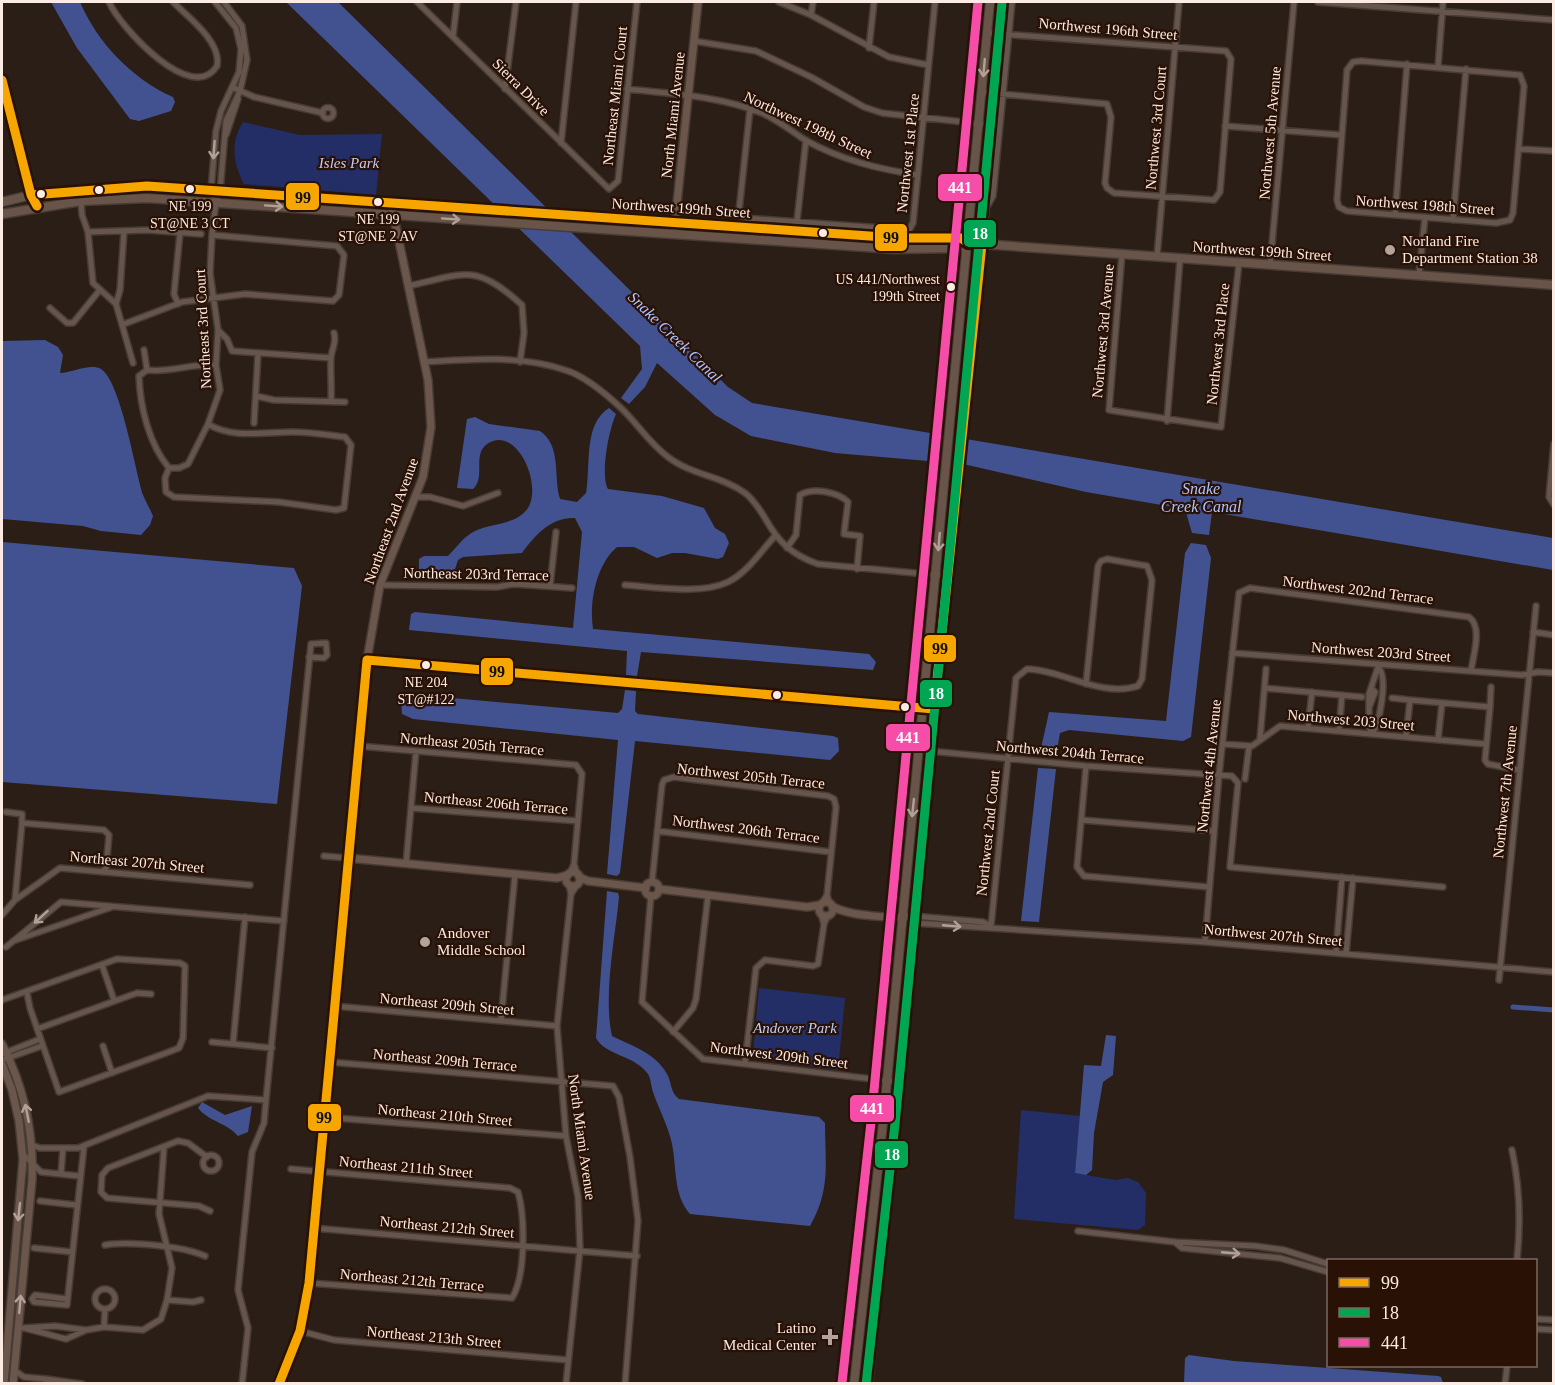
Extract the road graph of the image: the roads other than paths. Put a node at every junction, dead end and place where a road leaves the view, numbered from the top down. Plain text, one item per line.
1 (109, 2) edge
2 (173, 2) edge
3 (215, 2) edge
4 (224, 2) edge
5 (417, 2) edge
6 (457, 2) edge
7 (516, 2) edge
8 (576, 2) edge
9 (637, 2) edge
10 (698, 2) edge
11 (779, 2) edge
12 (813, 2) edge
13 (874, 2) edge
14 (935, 2) edge
15 (990, 2) edge
16 (1002, 2) edge
17 (1012, 2) edge
18 (1179, 2) edge
19 (1294, 2) edge
20 (1318, 2) edge
21 (1443, 2) edge
22 (1442, 12) junction
23 (811, 15) junction
24 (1554, 20) edge
25 (999, 32) junction
26 (987, 33) junction
27 (1009, 33) junction
28 (453, 36) junction
29 (694, 41) junction
30 (1175, 47) junction
31 (869, 48) junction
32 (1407, 64) junction
33 (928, 65) junction
34 (1438, 67) junction
35 (1466, 69) junction
36 (2, 80) edge
37 (232, 87) junction
38 (505, 89) junction
39 (627, 89) junction
40 (240, 91) junction
41 (982, 92) junction
42 (993, 94) junction
43 (1004, 94) junction
44 (688, 96) junction
45 (750, 109) junction
46 (322, 113) dead end
47 (923, 120) junction
48 (979, 124) junction
49 (991, 125) junction
50 (1225, 126) junction
51 (1283, 131) junction
52 (1342, 135) junction
53 (806, 140) junction
54 (561, 143) junction
55 (1519, 149) junction
56 (1554, 152) edge
57 (918, 175) junction
58 (609, 189) joint
59 (216, 190) junction
60 (31, 195) junction
61 (1161, 197) junction
62 (81, 201) junction
63 (2, 202) edge
64 (216, 202) junction
65 (391, 203) junction
66 (38, 206) junction
67 (984, 212) junction
68 (2, 214) edge
69 (393, 215) junction
70 (1395, 215) junction
71 (1425, 217) junction
72 (1454, 220) junction
73 (675, 221) junction
74 (797, 221) junction
75 (124, 231) junction
76 (88, 232) junction
77 (674, 232) junction
78 (180, 233) junction
79 (201, 234) dead end
80 (212, 235) junction
81 (968, 243) junction
82 (982, 243) junction
83 (1122, 254) junction
84 (1156, 257) junction
85 (1180, 259) junction
86 (1239, 263) junction
87 (1270, 266) junction
88 (1419, 275) junction
89 (1554, 285) edge
90 (408, 286) junction
91 (99, 291) junction
92 (213, 300) junction
93 (116, 304) junction
94 (178, 304) junction
95 (50, 308) dead end
96 (124, 324) junction
97 (218, 330) junction
98 (334, 333) dead end
99 (144, 350) dead end
100 (258, 353) junction
101 (331, 357) junction
102 (424, 362) junction
103 (520, 362) junction
104 (133, 363) dead end
105 (956, 363) junction
106 (216, 364) junction
107 (968, 364) junction
108 (147, 370) junction
109 (256, 396) junction
110 (331, 401) junction
111 (345, 402) dead end
112 (1167, 421) junction
113 (254, 423) dead end
114 (208, 424) junction
115 (1554, 444) edge
116 (1553, 454) edge
117 (169, 468) junction
118 (498, 494) dead end
119 (416, 497) junction
120 (1552, 504) edge
121 (942, 509) junction
122 (953, 510) junction
123 (556, 532) dead end
124 (775, 536) junction
125 (787, 548) junction
126 (857, 568) junction
127 (936, 576) junction
128 (947, 576) junction
129 (380, 585) junction
130 (625, 585) dead end
131 (550, 586) junction
132 (572, 588) dead end
133 (1239, 592) joint
134 (1536, 606) dead end
135 (1533, 632) junction
136 (1554, 635) edge
137 (1232, 653) junction
138 (309, 657) dead end
139 (367, 660) junction
140 (1379, 666) junction
141 (1266, 669) dead end
142 (1471, 671) junction
143 (1554, 673) edge
144 (1529, 674) junction
145 (1086, 684) junction
146 (1491, 687) dead end
147 (1264, 688) junction
148 (1312, 692) junction
149 (1342, 695) junction
150 (1362, 697) dead end
151 (1392, 698) dead end
152 (1410, 700) junction
153 (1442, 703) junction
154 (1371, 705) junction
155 (1378, 706) junction
156 (1490, 707) junction
157 (923, 708) junction
158 (934, 709) junction
159 (1308, 728) junction
160 (1339, 731) junction
161 (1372, 734) junction
162 (1406, 737) junction
163 (1260, 739) junction
164 (1438, 740) junction
165 (1222, 744) junction
166 (1485, 744) junction
167 (359, 746) junction
168 (1249, 746) junction
169 (919, 750) junction
170 (416, 751) junction
171 (930, 751) junction
172 (1007, 759) junction
173 (1086, 766) junction
174 (581, 769) joint
175 (1520, 770) junction
176 (1219, 776) junction
177 (1245, 779) dead end
178 (411, 808) junction
179 (6, 812) dead end
180 (1082, 820) junction
181 (578, 821) junction
182 (21, 823) junction
183 (657, 831) junction
184 (1214, 831) junction
185 (831, 852) junction
186 (324, 856) dead end
187 (348, 858) junction
188 (406, 864) junction
189 (102, 872) junction
190 (515, 874) junction
191 (1342, 877) junction
192 (1353, 878) junction
193 (573, 879) junction
194 (652, 882) junction
195 (250, 885) dead end
196 (1443, 886) dead end
197 (1209, 887) junction
198 (646, 888) junction
199 (659, 889) junction
200 (651, 895) junction
201 (708, 895) junction
202 (1340, 898) junction
203 (1351, 899) junction
204 (15, 900) junction
205 (113, 906) junction
206 (825, 909) junction
207 (1339, 910) junction
208 (1350, 911) junction
209 (2, 915) edge
210 (245, 917) junction
211 (903, 918) junction
212 (914, 919) junction
213 (284, 921) junction
214 (991, 926) junction
215 (14, 942) junction
216 (1206, 942) junction
217 (6, 947) dead end
218 (1336, 953) junction
219 (1346, 954) junction
220 (102, 965) junction
221 (1500, 968) junction
222 (1554, 972) edge
223 (1498, 980) dead end
224 (27, 993) junction
225 (151, 994) dead end
226 (2, 1000) edge
227 (114, 1000) junction
228 (334, 1006) junction
229 (501, 1020) junction
230 (557, 1026) junction
231 (37, 1029) junction
232 (673, 1032) junction
233 (212, 1042) dead end
234 (41, 1043) junction
235 (2, 1044) edge
236 (233, 1044) junction
237 (103, 1046) dead end
238 (272, 1048) junction
239 (4, 1058) edge
240 (329, 1062) junction
241 (745, 1063) junction
242 (112, 1073) junction
243 (887, 1080) junction
244 (559, 1081) junction
245 (898, 1082) junction
246 (266, 1100) junction
247 (323, 1117) junction
248 (566, 1136) junction
249 (164, 1147) junction
250 (83, 1149) junction
251 (63, 1150) junction
252 (1512, 1150) dead end
253 (28, 1157) junction
254 (207, 1157) dead end
255 (291, 1169) dead end
256 (318, 1171) junction
257 (41, 1172) junction
258 (61, 1174) junction
259 (79, 1176) junction
260 (32, 1177) junction
261 (40, 1201) dead end
262 (160, 1203) junction
263 (76, 1205) junction
264 (210, 1211) dead end
265 (313, 1228) junction
266 (1078, 1231) dead end
267 (1174, 1242) junction
268 (105, 1245) dead end
269 (523, 1246) junction
270 (34, 1248) dead end
271 (169, 1248) junction
272 (580, 1249) junction
273 (72, 1252) junction
274 (205, 1256) dead end
275 (637, 1256) junction
276 (1517, 1259) edge
277 (1327, 1263) edge
278 (1327, 1271) edge
279 (309, 1283) junction
280 (67, 1299) junction
281 (167, 1300) junction
282 (201, 1300) dead end
283 (105, 1309) dead end
284 (1537, 1319) edge
285 (1554, 1320) edge
286 (862, 1325) junction
287 (874, 1326) junction
288 (9, 1327) junction
289 (104, 1327) junction
290 (21, 1328) junction
291 (1537, 1329) edge
292 (86, 1330) junction
293 (1554, 1330) edge
294 (300, 1331) junction
295 (568, 1360) junction
296 (1507, 1367) edge
297 (14, 1370) junction
298 (46, 1381) edge
299 (4, 1383) edge
300 (13, 1383) edge
301 (82, 1383) edge
302 (242, 1383) edge
303 (279, 1383) edge
304 (566, 1383) edge
305 (625, 1383) edge
306 (854, 1383) edge
307 (868, 1383) edge
308 (1504, 1383) edge

1 - 2 street
3 - 37 street
4 - 40 street
5 - 28 street, Sierra Drive
6 - 28 street
7 - 38 street
8 - 54 street
9 - 39 street, Northeast Miami Court
10 - 29 street, North Miami Avenue
11 - 23 street
12 - 23 street
13 - 31 street
14 - 33 street, Northwest 1st Place
15 - 26 main road
16 - 25 main road
17 - 27 street
18 - 30 street, Northwest 3rd Court
19 - 51 street, Northwest 5th Avenue
20 - 22 street
21 - 22 street
22 - 24 street
22 - 34 street
23 - 31 street
25 - 26 street, Northwest 196th Street
25 - 27 street, Northwest 196th Street
25 - 42 main road
26 -> 41 main road
27 - 30 street, Northwest 196th Street
27 - 43 street
28 - 38 street, Sierra Drive
29 - 44 street, North Miami Avenue
29 - 47 street
30 - 50 street, Northwest 196th Street
30 - 61 street, Northwest 3rd Court
31 - 33 street
32 - 34 street
32 - 52 street
32 - 70 street
33 - 47 street, Northwest 1st Place
34 - 35 street
35 - 55 street
35 - 72 street
36 - 60 street
37 - 40 street
37 -> 59 street
38 - 54 street, Sierra Drive
39 - 44 street, Northwest 198th Street
39 - 58 street, Northeast Miami Court
40 - 46 street
40 - 59 street
41 - 42 street
41 - 48 main road
42 - 43 street
42 - 49 main road
43 - 61 street
43 - 67 street
44 - 45 street, Northwest 198th Street
44 - 73 street, North Miami Avenue
45 - 53 street, Northwest 198th Street
45 - 74 street
47 - 48 street
47 - 57 street, Northwest 1st Place
48 - 49 street
48 - 81 main road
49 - 67 main road
50 - 51 street
50 - 61 street
51 - 52 street
51 - 87 street, Northwest 5th Avenue
52 - 70 street, Northwest 198th Street
53 - 57 street, Northwest 198th Street
53 - 74 street
54 - 58 street, Sierra Drive
55 - 56 street
55 - 72 street, Northwest 198th Street
57 - 74 street, Northwest 1st Place
59 - 60 main road, Northwest 199th Street
59 - 64 street, Northeast 3rd Court
59 - 65 main road, Northwest 199th Street
60 - 63 main road, Northwest 199th Street
60 - 66 street
61 - 84 street, Northwest 3rd Court
62 - 64 main road, Northwest 199th Street
62 - 66 main road, Northwest 199th Street
62 - 76 street
64 -> 69 main road, Northwest 199th Street
64 - 80 street, Northeast 3rd Court
65 - 69 street, Northeast 2nd Avenue
65 - 73 main road, Northwest 199th Street
66 - 68 main road, Northwest 199th Street
67 - 82 main road
69 -> 77 main road, Northwest 199th Street
69 - 90 street, Northeast 2nd Avenue
70 - 71 street, Northwest 198th Street
71 - 72 street, Northwest 198th Street
71 - 88 street
73 - 77 street, North Miami Avenue
73 - 81 main road, Northwest 199th Street
75 - 76 street
75 - 78 street
75 - 93 street
76 - 91 street
77 - 81 main road, Northwest 199th Street
78 - 79 street
78 - 94 street
80 - 92 street, Northeast 3rd Court
80 - 92 street
81 - 82 main road, Northwest 199th Street
81 - 105 main road
82 - 83 main road, Northwest 199th Street
82 - 107 main road
83 - 84 main road, Northwest 199th Street
83 - 112 street, Northwest 3rd Avenue
84 - 85 main road, Northwest 199th Street
85 - 86 main road, Northwest 199th Street
85 - 112 street
86 - 87 main road, Northwest 199th Street
86 - 112 street, Northwest 3rd Place
87 - 88 main road, Northwest 199th Street
88 - 89 main road, Northwest 199th Street
90 - 102 street, Northeast 2nd Avenue
90 - 103 street
91 - 93 street
91 - 95 street
92 - 94 street
92 - 97 street, Northeast 3rd Court
93 - 96 street
94 - 96 street
96 - 104 street
97 - 100 street
97 - 106 street, Northeast 3rd Court
98 - 101 street
99 - 108 street
100 - 101 street
100 - 109 street
101 - 110 street
102 - 103 street
102 - 119 street, Northeast 2nd Avenue
103 - 124 street
105 - 107 street
105 - 121 main road
106 - 108 street
106 - 114 street, Northeast 3rd Court
107 - 122 main road
108 - 117 street
109 - 110 street
109 - 113 street
110 - 111 street
114 - 117 street, Northeast 3rd Court
114 - 117 street
115 - 116 street
116 - 120 street
118 - 119 street
119 - 129 street, Northeast 2nd Avenue
121 - 122 street
121 -> 127 main road
122 - 128 main road
123 - 131 street
124 - 125 street
124 - 130 street
125 - 126 street
125 - 126 street
126 - 127 street
127 - 128 street
127 - 157 main road
128 - 158 main road
129 - 131 street, Northeast 203rd Terrace
129 - 139 street, Northeast 2nd Avenue
131 - 132 street, Northeast 203rd Terrace
133 - 137 street, Northwest 4th Avenue
133 - 142 street, Northwest 202nd Terrace
134 - 135 street, Northwest 7th Avenue
135 - 136 street
135 - 144 street, Northwest 7th Avenue
137 - 140 street, Northwest 203rd Street
137 - 165 street, Northwest 4th Avenue
138 - 213 street
139 - 157 street
139 - 167 street, Northeast 2nd Avenue
140 - 142 street, Northwest 203rd Street
140 - 154 street
140 - 155 street
141 - 147 street
142 - 144 street, Northwest 203rd Street
143 - 144 street, Northwest 203rd Street
144 - 175 street, Northwest 7th Avenue
145 - 145 street
145 - 172 street, Northwest 2nd Court
146 - 156 street
147 - 148 street
147 - 163 street
148 - 149 street
148 - 159 street
149 - 150 street
149 - 160 street
151 - 152 street
152 - 153 street
152 - 162 street
153 - 156 street
153 - 164 street
154 - 155 street
154 - 161 street
155 - 161 street
156 - 166 street
157 - 158 street
157 - 169 main road
158 - 171 main road
159 - 160 street, Northwest 203 Street
159 - 163 street, Northwest 203 Street
160 - 161 street, Northwest 203 Street
161 - 162 street, Northwest 203 Street
162 - 164 street, Northwest 203 Street
163 - 168 street, Northwest 203 Street
164 - 166 street, Northwest 203 Street
165 - 168 street
165 - 176 street, Northwest 4th Avenue
166 - 175 street
167 - 170 street, Northeast 205th Terrace
167 - 187 street, Northeast 2nd Avenue
168 - 177 street
169 - 171 street, Northwest 204th Terrace
169 -> 211 main road
170 - 174 street, Northeast 205th Terrace
170 - 178 street
171 - 172 street, Northwest 204th Terrace
171 - 212 main road
172 - 173 street, Northwest 204th Terrace
172 - 214 street, Northwest 2nd Court
173 - 176 street, Northwest 204th Terrace
173 - 180 street
174 - 181 street, North Miami Avenue
175 - 221 street, Northwest 7th Avenue
176 - 184 street, Northwest 4th Avenue
176 - 191 street, Northwest 204th Terrace
178 - 181 street, Northeast 206th Terrace
178 - 188 street
179 - 182 street
180 - 184 street
180 - 197 street
181 - 193 street, North Miami Avenue
182 - 189 street
182 - 204 street
183 - 185 street, Northwest 206th Terrace
183 - 185 street, Northwest 205th Terrace
183 - 194 street
184 - 197 street, Northwest 4th Avenue
185 - 206 street
186 - 187 street
187 - 188 street
187 - 228 street, Northeast 2nd Avenue
188 - 190 street
189 - 195 street, Northeast 207th Street
189 - 204 street, Northeast 207th Street
190 - 193 street
190 - 229 street
191 - 192 street
191 - 202 street
192 - 196 street
192 - 203 street
193 - 198 street
193 - 230 street, North Miami Avenue
194 - 198 street
194 - 199 street
197 - 216 street, Northwest 4th Avenue
198 - 200 street
199 - 200 street
199 - 201 street, Northwest 207th Street
200 - 232 street, Northwest 209th Street
201 - 206 street, Northwest 207th Street
201 - 232 street
202 - 203 street
202 - 207 street
203 - 208 street
204 - 209 street, Northeast 207th Street
205 - 210 street
205 - 215 street
205 -> 215 street
206 - 211 street, Northwest 207th Street
206 - 241 street
207 - 208 street
207 - 218 street
208 - 219 street
210 - 213 street
210 - 236 street
211 - 212 street, Northwest 207th Street
211 - 243 main road
212 - 214 street, Northwest 207th Street
212 - 245 main road
213 - 238 street
214 - 216 street, Northwest 207th Street
215 - 217 street
216 - 218 street, Northwest 207th Street
218 - 219 street, Northwest 207th Street
219 - 221 street, Northwest 207th Street
220 - 224 street
220 - 227 street
220 - 242 street
221 - 222 street, Northwest 207th Street
221 - 223 street, Northwest 7th Avenue
224 - 226 street
224 - 231 street
225 - 227 street
227 - 231 street
228 - 229 street, Northeast 209th Street
228 - 240 street, Northeast 2nd Avenue
229 - 230 street, Northeast 209th Street
230 - 244 street, North Miami Avenue
231 - 234 street
232 - 241 street, Northwest 209th Street
233 - 236 street
234 - 239 street
234 - 242 street
235 - 239 street
236 - 238 street
237 - 242 street
238 - 246 street
239 - 253 street
253 -> 239 street
240 - 244 street, Northeast 209th Terrace
240 - 247 street, Northeast 2nd Avenue
241 - 243 street, Northwest 209th Street
243 - 245 street, Northwest 209th Street
243 - 286 main road
244 - 248 street, North Miami Avenue
244 - 275 street, Northeast 209th Terrace
245 - 287 main road
246 - 250 street
246 - 302 street
247 - 248 street, Northeast 210th Street
247 - 256 street, Northeast 2nd Avenue
248 - 272 street, North Miami Avenue
249 - 254 street
249 - 262 street
249 - 262 street
250 - 251 street
250 - 259 street
251 - 253 street
251 - 258 street
252 - 276 street
253 - 257 street
253 - 260 street
253 -> 288 street
255 - 256 street, Northeast 211th Street
256 - 265 street, Northeast 2nd Avenue
256 - 269 street, Northeast 211th Street
257 - 258 street
257 - 260 street
258 - 259 street
259 - 263 street
290 -> 260 street
261 - 263 street
262 - 264 street
262 - 271 street
263 - 273 street
265 - 269 street, Northeast 212th Street
265 - 279 street, Northeast 2nd Avenue
266 - 267 street
267 - 277 street
267 -> 278 street
268 - 271 street
269 - 272 street, Northeast 212th Street
269 - 279 street, Northeast 212th Terrace
270 - 273 street
271 - 274 street
271 - 281 street
272 - 275 street, Northeast 212th Street
272 - 295 street, North Miami Avenue
273 - 280 street
275 - 305 street
279 - 294 street, Northeast 2nd Avenue
280 - 280 street
281 - 282 street
281 - 289 street
283 - 289 street
284 - 285 street
286 - 287 street
286 - 306 main road
287 - 307 main road
288 - 290 street
288 - 299 street
289 - 292 street
290 - 292 street
290 - 292 street
290 - 297 street
291 - 293 street
294 - 295 street, Northeast 213th Street
294 - 303 street, Northeast 2nd Avenue
295 - 304 street, North Miami Avenue
296 - 308 street
297 - 298 street
297 - 300 street
298 - 301 street

